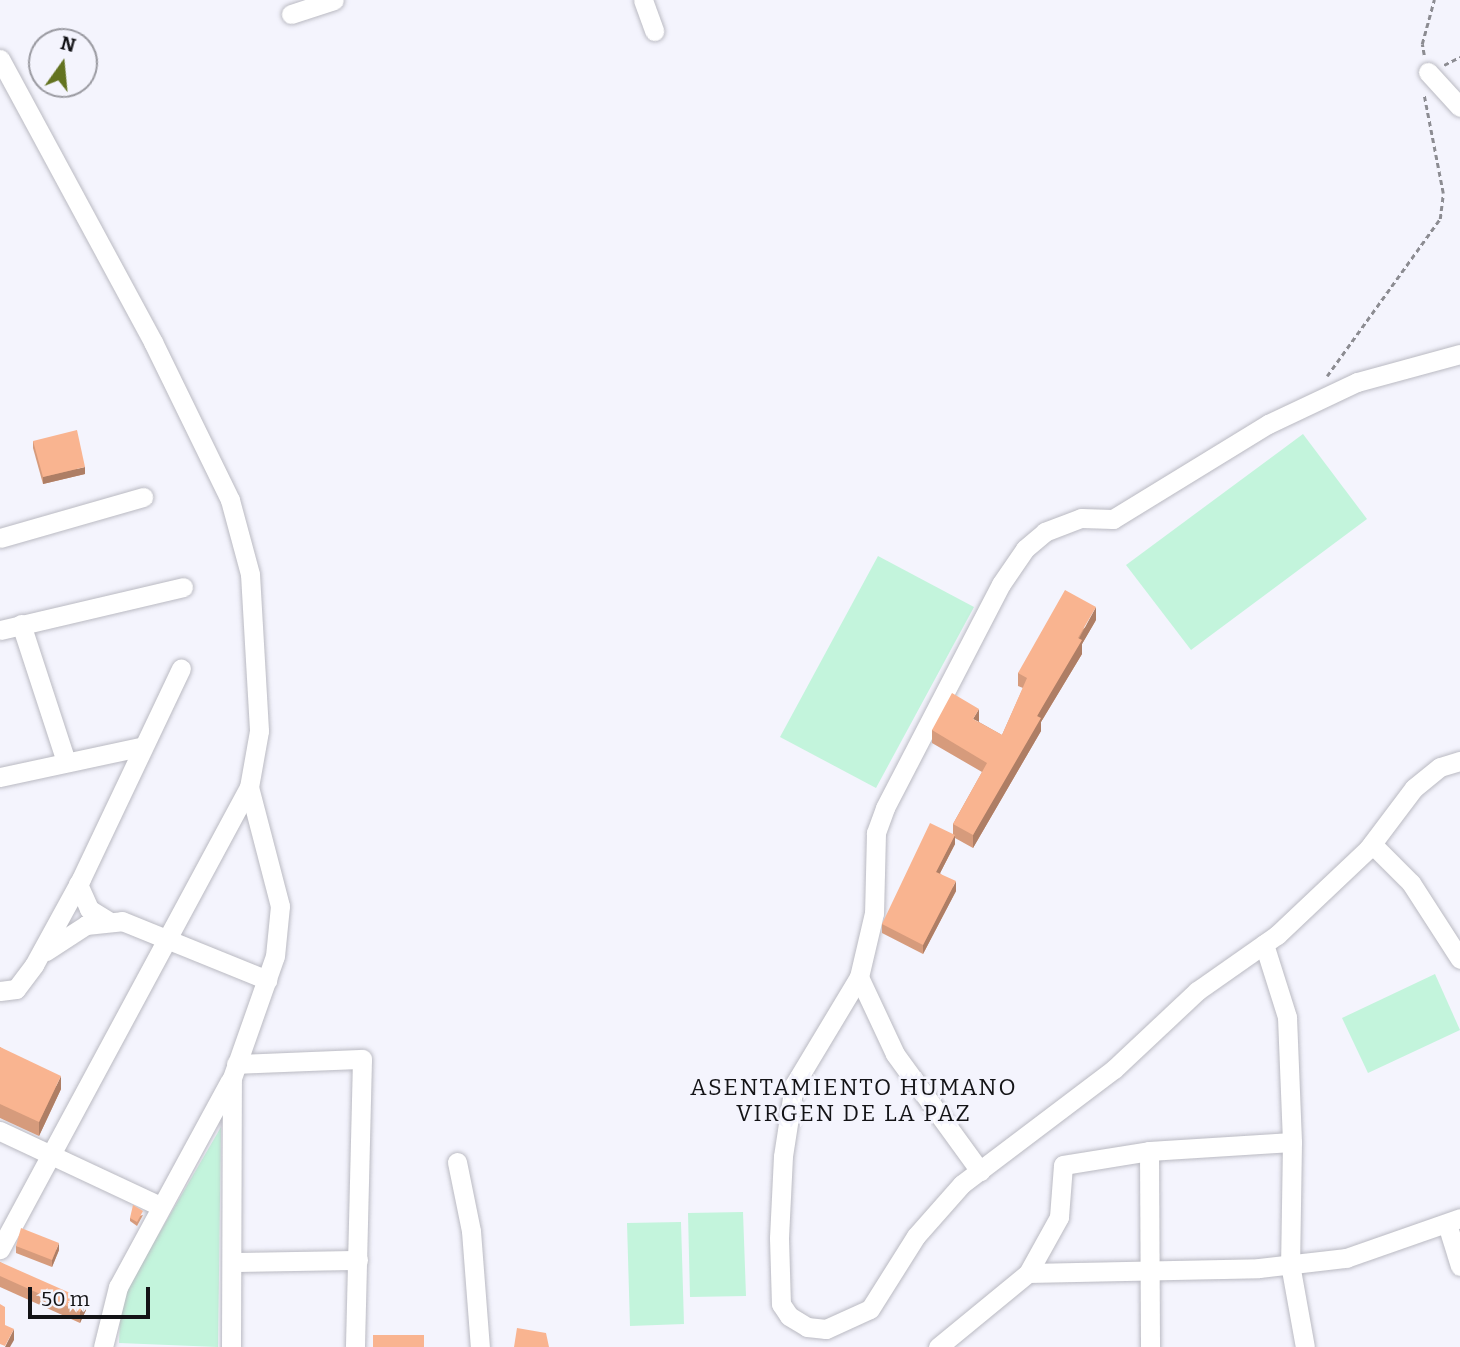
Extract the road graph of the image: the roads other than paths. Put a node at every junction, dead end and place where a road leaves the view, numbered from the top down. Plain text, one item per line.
1 (334, 0) edge
2 (643, 0) edge
3 (291, 14) dead end
4 (654, 31) dead end
5 (0, 59) edge
6 (1428, 72) road end
7 (1460, 107) edge
8 (1460, 354) edge
9 (144, 497) dead end
10 (0, 538) edge
11 (183, 587) dead end
12 (21, 624) junction
13 (0, 630) edge
14 (181, 668) dead end
15 (140, 747) junction
16 (1460, 761) edge
17 (66, 762) junction
18 (0, 776) edge
19 (249, 787) junction
20 (1372, 844) junction
21 (78, 884) junction
22 (108, 921) junction
23 (166, 937) junction
24 (1264, 944) junction
25 (38, 957) junction
26 (1460, 959) edge
27 (859, 977) junction
28 (267, 980) junction
29 (0, 992) edge
30 (234, 1071) junction
31 (0, 1131) edge
32 (1292, 1142) junction
33 (1149, 1151) junction
34 (50, 1155) junction
35 (457, 1162) dead end
36 (980, 1171) junction
37 (160, 1206) junction
38 (1453, 1221) edge
39 (0, 1249) edge
40 (358, 1260) junction
41 (232, 1262) junction
42 (1290, 1264) junction
43 (1460, 1266) edge
44 (1151, 1272) junction
45 (1028, 1273) junction
46 (103, 1347) edge
47 (231, 1347) edge
48 (355, 1347) edge
49 (480, 1347) edge
50 (938, 1347) edge
51 (1150, 1347) edge
52 (1305, 1347) edge

1 - 3 street
2 - 4 street
5 - 19 street
6 - 7 street
8 - 27 street
9 - 10 street
11 - 12 street
12 - 13 street
12 - 17 street
14 - 15 street
15 - 17 street
15 - 21 street
16 - 20 street
17 - 18 street
19 - 23 street
19 - 28 street
20 - 24 street
20 - 26 street
21 - 22 street
21 - 25 street
22 - 23 street
22 - 25 street
23 - 28 street
23 - 34 street
24 - 32 street
24 - 36 street
25 - 29 street
27 - 36 street
27 - 36 street
28 - 30 street
30 - 37 street
30 - 40 street
30 - 41 street
31 - 34 street
32 - 33 street
32 - 42 street
33 - 44 street
33 - 45 street
34 - 37 street
34 - 39 street
35 - 49 street
37 - 46 street
38 - 42 street
38 - 43 street
40 - 41 street
40 - 48 street
41 - 47 street
42 - 44 street
42 - 52 street
44 - 45 street
44 - 51 street
45 - 50 street

